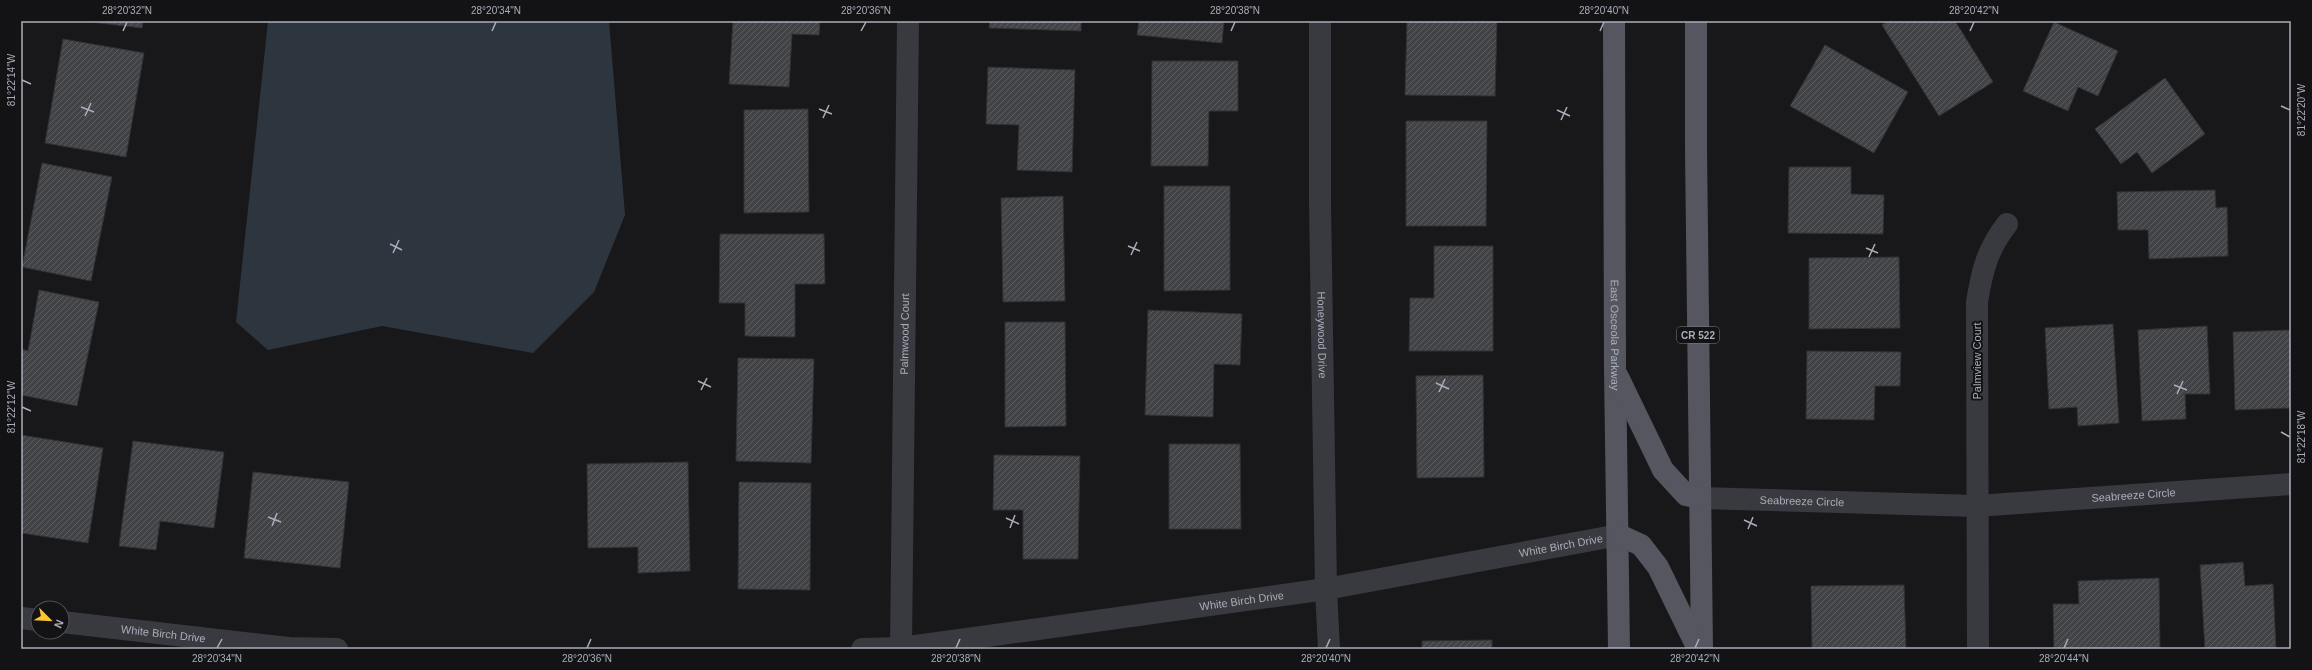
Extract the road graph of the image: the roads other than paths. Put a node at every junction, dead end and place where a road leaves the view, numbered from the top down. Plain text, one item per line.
1 (908, 21) edge
2 (1320, 21) edge
3 (1614, 21) edge
4 (1696, 21) edge
5 (2006, 224) dead end
6 (1614, 368) junction
7 (2291, 484) edge
8 (1700, 498) junction
9 (1976, 506) junction
10 (1619, 535) junction
11 (1326, 589) junction
12 (70, 623) edge
13 (289, 648) edge
14 (901, 648) junction
15 (337, 649) edge
16 (862, 649) edge
17 (1329, 649) edge
18 (1620, 649) edge
19 (1698, 649) edge
20 (1702, 649) edge
21 (1978, 649) edge

1 - 14 street, Palmwood Court
2 - 11 street, Honeywood Drive
3 - 6 main road, East Osceola Parkway
4 - 8 main road, CR 522
5 - 9 street, Palmview Court
6 - 8 main road
6 - 10 main road, East Osceola Parkway
7 - 9 street, Seabreeze Circle
8 - 9 street, Seabreeze Circle
8 - 20 main road, CR 522
9 - 21 street
10 - 11 street, White Birch Drive
10 - 18 main road, East Osceola Parkway
10 - 19 main road
11 - 14 street, White Birch Drive
11 - 17 street, Honeywood Drive
12 - 13 street, White Birch Drive
13 - 15 street, White Birch Drive
14 - 16 street, White Birch Drive

